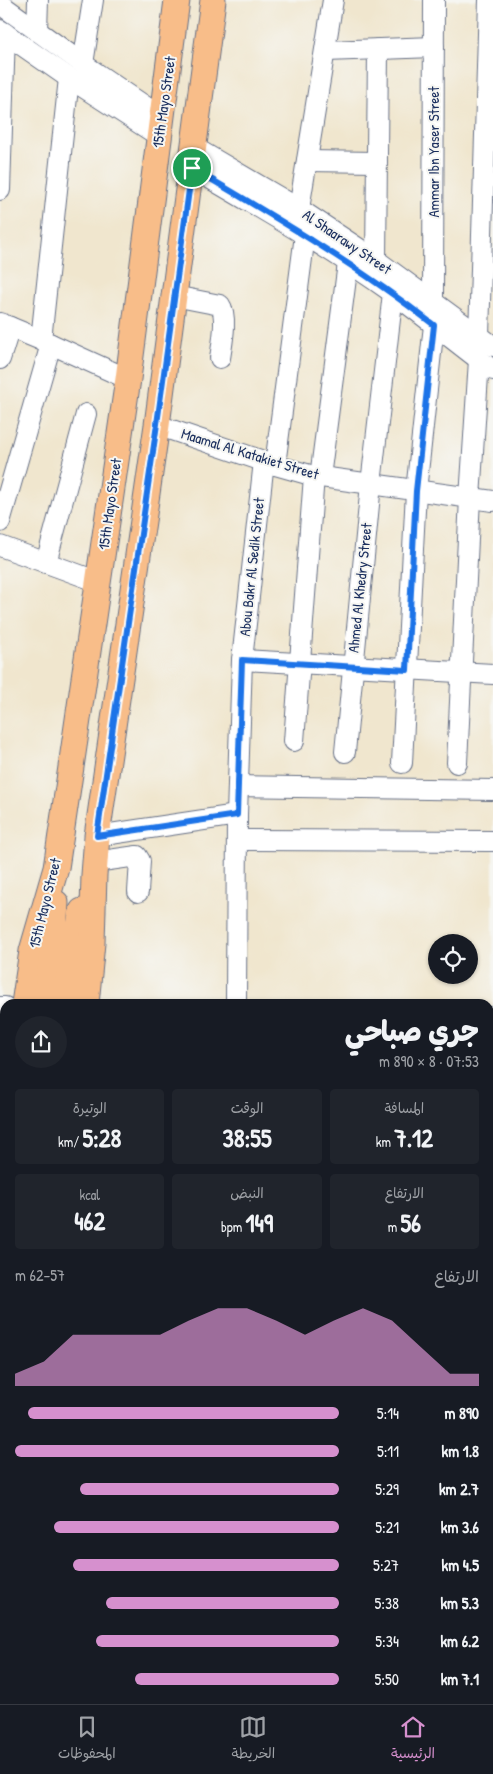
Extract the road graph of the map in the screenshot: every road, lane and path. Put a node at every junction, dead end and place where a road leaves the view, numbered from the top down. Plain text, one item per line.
1 (38, 0) edge
2 (93, 0) edge
3 (178, 0) edge
4 (213, 0) edge
5 (333, 0) edge
6 (434, 0) edge
7 (489, 0) edge
8 (4, 4) edge
9 (37, 31) junction
10 (2, 32) edge
11 (434, 47) junction
12 (378, 49) junction
13 (326, 51) junction
14 (76, 71) junction
15 (490, 74) edge
16 (489, 122) edge
17 (160, 126) junction
18 (193, 158) junction
19 (307, 161) junction
20 (377, 162) junction
21 (489, 164) edge
22 (0, 190) edge
23 (299, 209) junction
24 (305, 234) junction
25 (376, 260) junction
26 (348, 263) junction
27 (393, 293) junction
28 (174, 296) junction
29 (433, 303) junction
30 (434, 325) junction
31 (5, 326) edge
32 (46, 342) junction
33 (486, 353) edge
34 (220, 358) dead end
35 (0, 359) edge
36 (128, 379) junction
37 (86, 414) dead end
38 (157, 424) junction
39 (270, 463) junction
40 (317, 477) junction
41 (371, 484) junction
42 (416, 491) junction
43 (470, 498) junction
44 (493, 501) edge
45 (0, 522) edge
46 (0, 546) edge
47 (46, 563) junction
48 (99, 582) junction
49 (242, 660) junction
50 (299, 664) junction
51 (352, 667) junction
52 (407, 670) junction
53 (461, 673) junction
54 (493, 674) edge
55 (294, 741) dead end
56 (345, 752) dead end
57 (457, 762) dead end
58 (402, 764) dead end
59 (238, 786) junction
60 (493, 790) edge
61 (237, 815) junction
62 (97, 836) junction
63 (238, 840) junction
64 (493, 841) edge
65 (56, 868) junction
66 (94, 868) junction
67 (138, 892) dead end
68 (25, 999) edge
69 (46, 999) edge
70 (64, 999) edge
71 (86, 999) edge
72 (236, 999) edge

1 - 9 street
2 - 14 street
3 - 17 main road, 15th Mayo Street
4 - 18 main road
5 - 13 street
6 - 11 street, Ammar Ibn Yaser Street
7 - 15 street
8 - 9 street
9 - 14 street
10 - 14 street
10 - 22 street
11 - 12 street
11 - 29 street, Ammar Ibn Yaser Street
12 - 13 street
12 - 20 street
13 - 19 street
14 - 17 street
14 - 32 street
15 - 16 street
16 - 21 street
17 - 36 main road, 15th Mayo Street
18 - 23 street, Al Shaarawy Street
18 - 24 street, Al Shaarawy Street
18 - 28 main road
19 - 20 street
19 - 23 street
20 - 25 street
21 - 33 street
23 - 25 street, Al Shaarawy Street
24 - 26 street, Al Shaarawy Street
24 - 39 street, Abou Bakr Al Sedik Street
25 - 29 street, Al Shaarawy Street
26 - 27 street, Al Shaarawy Street
26 - 40 street
27 - 30 street, Al Shaarawy Street
27 - 41 street, Ahmed Al Khedry Street
28 - 34 street
28 - 38 main road
29 - 33 street, Al Shaarawy Street
30 - 33 street, Al Shaarawy Street
30 - 42 street
31 - 32 street
31 - 35 street
32 - 36 street
32 - 45 street
33 - 43 street
36 - 48 main road, 15th Mayo Street
37 - 47 street
38 - 39 street, Maamal Al Katakiet Street
38 - 62 main road
39 - 40 street, Maamal Al Katakiet Street
39 - 49 street, Abou Bakr Al Sedik Street
40 - 41 street, Maamal Al Katakiet Street
40 - 50 street
41 - 42 street, Maamal Al Katakiet Street
41 - 51 street, Ahmed Al Khedry Street
42 - 43 street, Maamal Al Katakiet Street
42 - 52 street
43 - 44 street, Maamal Al Katakiet Street
43 - 53 street
46 - 47 street
47 - 48 street
48 - 65 main road, 15th Mayo Street
49 - 50 street
49 - 59 street, Abou Bakr Al Sedik Street
50 - 51 street
50 - 55 street
51 - 52 street
51 - 56 street, Ahmed Al Khedry Street
52 - 53 street
52 - 58 street
53 - 54 street
53 - 57 street
59 - 60 street
59 - 61 street, Abou Bakr Al Sedik Street
61 - 62 street
61 - 63 street, Abou Bakr Al Sedik Street
62 - 66 main road
63 - 64 street
63 - 72 street, Abou Bakr Al Sedik Street
65 - 68 main road, 15th Mayo Street
65 - 69 main road
66 - 67 street
66 - 70 main road
66 - 71 main road

